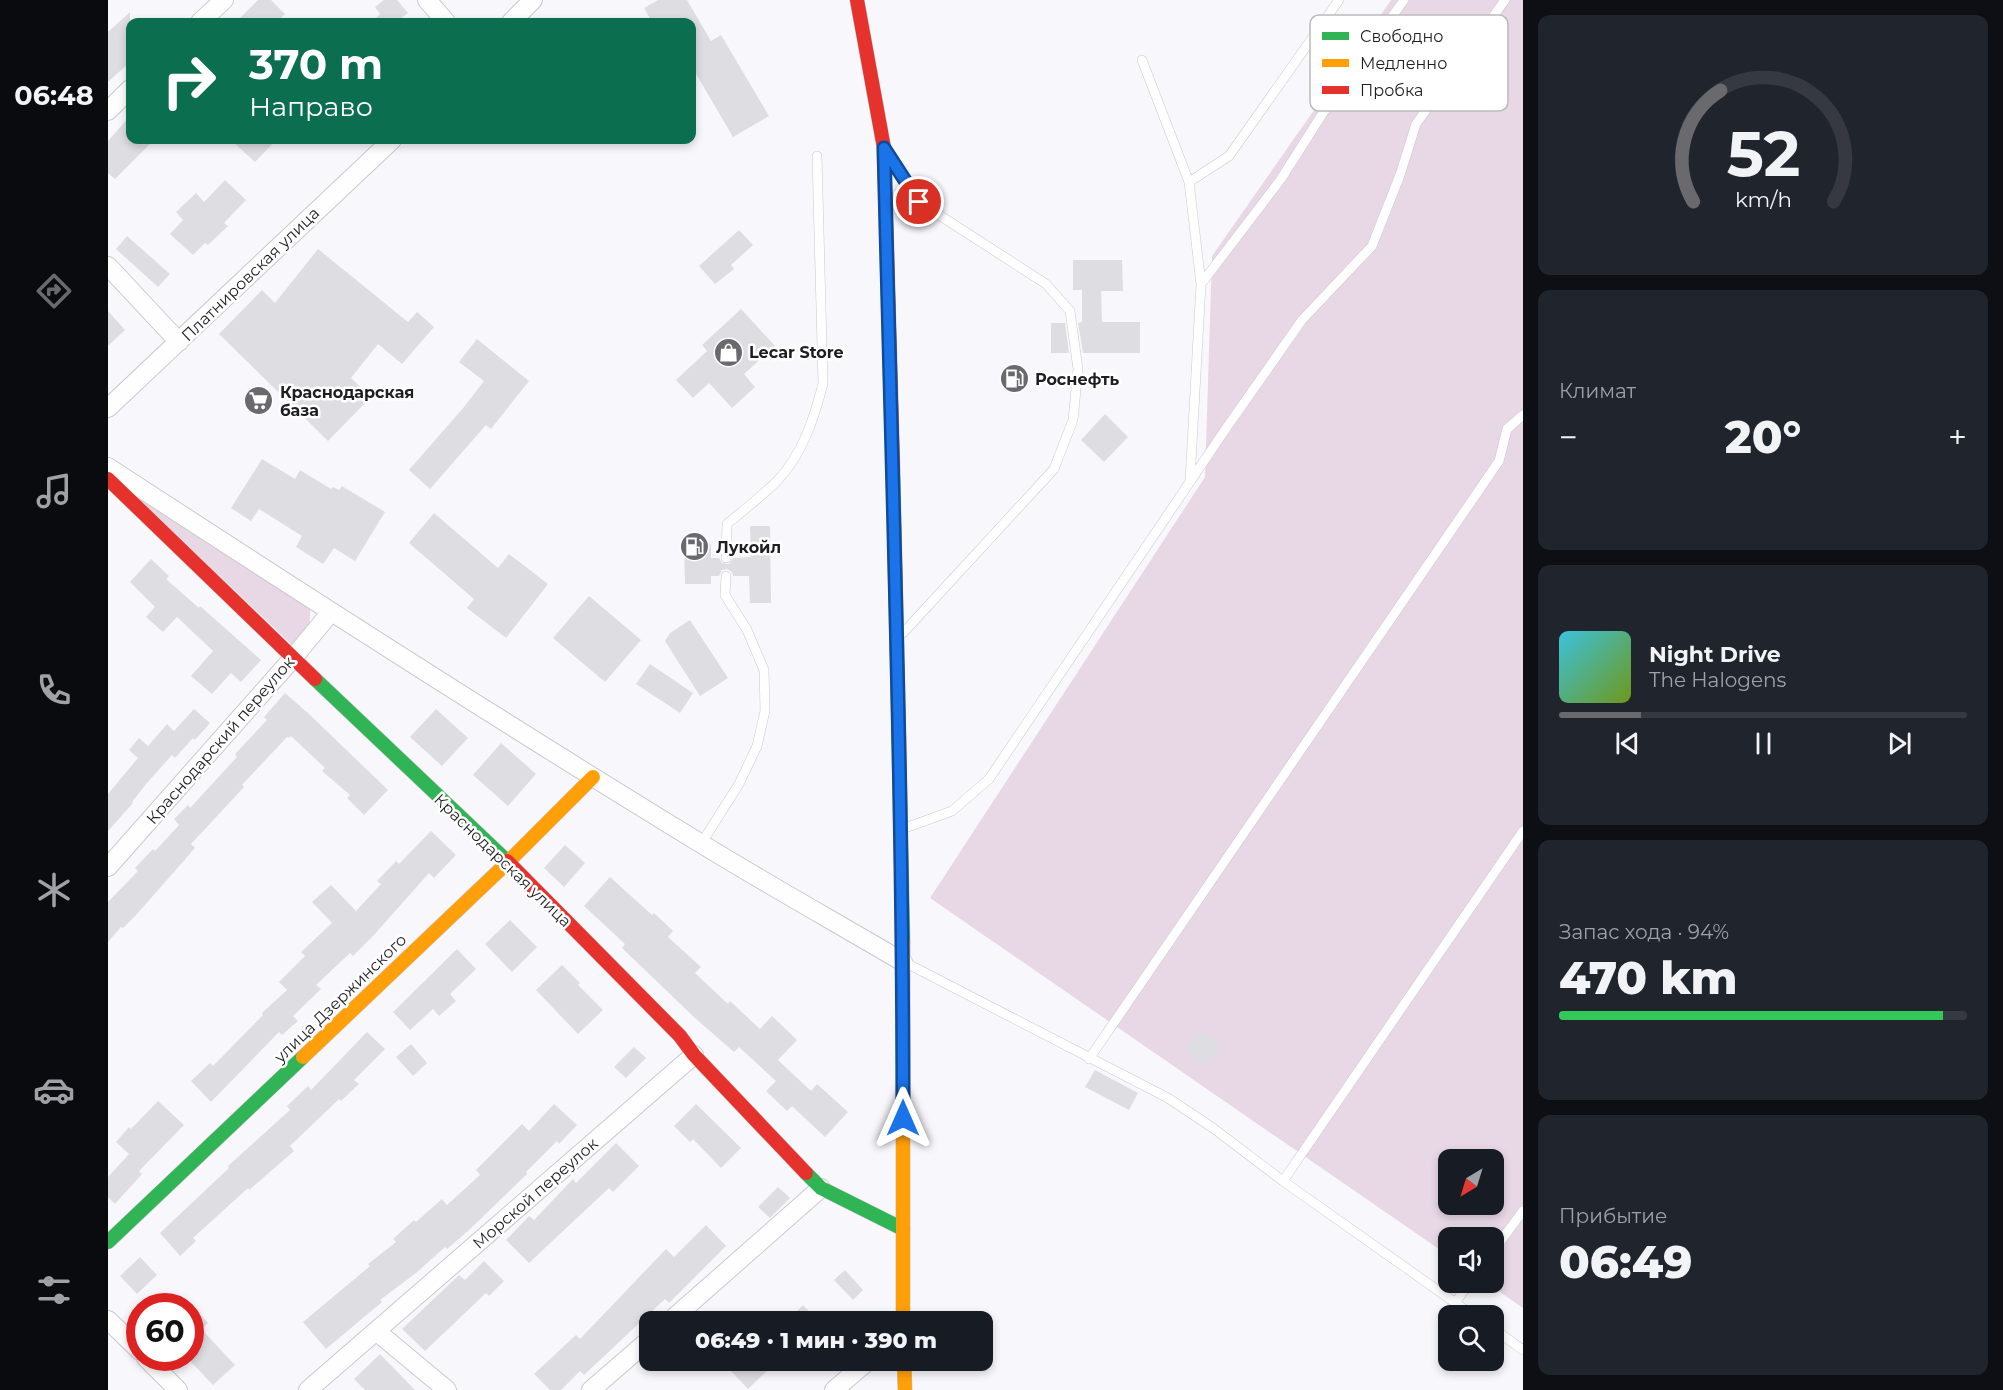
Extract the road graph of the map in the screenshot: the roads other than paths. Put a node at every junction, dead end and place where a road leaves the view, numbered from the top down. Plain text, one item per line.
1 (224, 0) edge
2 (428, 0) edge
3 (533, 0) edge
4 (857, 0) edge
5 (1404, 0) edge
6 (1505, 0) edge
7 (1393, 15) edge
8 (1494, 15) edge
9 (204, 18) edge
10 (443, 18) edge
11 (515, 18) edge
12 (1310, 38) edge
13 (1143, 60) dead end
14 (126, 93) edge
15 (108, 111) edge
16 (1325, 111) edge
17 (1425, 111) edge
18 (388, 144) edge
19 (884, 148) junction
20 (818, 156) dead end
21 (1190, 182) junction
22 (108, 267) edge
23 (1201, 284) junction
24 (179, 342) junction
25 (108, 408) edge
26 (1523, 415) edge
27 (108, 467) edge
28 (108, 478) edge
29 (1190, 482) junction
30 (726, 558) dead end
31 (726, 576) dead end
32 (331, 612) junction
33 (897, 639) junction
34 (293, 658) junction
35 (593, 777) junction
36 (900, 830) junction
37 (1523, 831) edge
38 (701, 844) junction
39 (508, 862) junction
40 (108, 867) edge
41 (903, 962) junction
42 (694, 1055) junction
43 (1089, 1059) junction
44 (1283, 1181) junction
45 (821, 1188) junction
46 (1523, 1211) edge
47 (903, 1229) junction
48 (1504, 1237) edge
49 (108, 1242) edge
50 (1462, 1293) edge
51 (1455, 1303) junction
52 (1458, 1305) edge
53 (681, 1311) edge
54 (903, 1311) edge
55 (108, 1320) edge
56 (376, 1331) junction
57 (1504, 1336) edge
58 (126, 1337) edge
59 (639, 1349) edge
60 (1523, 1350) edge
61 (159, 1371) edge
62 (856, 1371) edge
63 (904, 1371) edge
64 (178, 1390) edge
65 (308, 1390) edge
66 (447, 1390) edge
67 (591, 1390) edge
68 (834, 1390) edge
69 (905, 1390) edge

1 - 9 street
2 - 10 street
3 - 11 street
4 - 19 street
5 - 7 lane
6 - 8 lane
12 - 21 lane
13 - 21 lane
14 - 15 street
16 - 23 lane
17 - 29 lane
18 - 24 street, Платнировская улица
19 - 33 street
19 - 33 lane
20 - 30 lane
21 - 23 lane
22 - 24 street
23 - 29 lane
24 - 25 street, Платнировская улица
26 - 43 lane
27 - 32 street
28 - 34 street, Краснодарская улица
29 - 36 lane
31 - 38 lane
32 - 34 street, Краснодарский переулок
32 - 35 street
33 - 36 street
34 - 39 street, Краснодарская улица
34 - 40 street, Краснодарский переулок
35 - 38 street
35 - 39 street, улица Дзержинского
36 - 41 street
37 - 44 lane
38 - 41 street
39 - 42 street, Краснодарская улица
39 - 49 street, улица Дзержинского
41 - 43 lane
41 - 47 street
42 - 45 street, Краснодарская улица
42 - 56 street, Морской переулок
43 - 44 lane
44 - 51 lane
45 - 47 street, Краснодарская улица
45 - 53 street
46 - 48 lane
47 - 54 street
50 - 51 lane
51 - 52 lane
55 - 58 street
56 - 65 street, Морской переулок
56 - 66 street
57 - 60 lane
59 - 67 street
61 - 64 street
62 - 68 street
63 - 69 street

